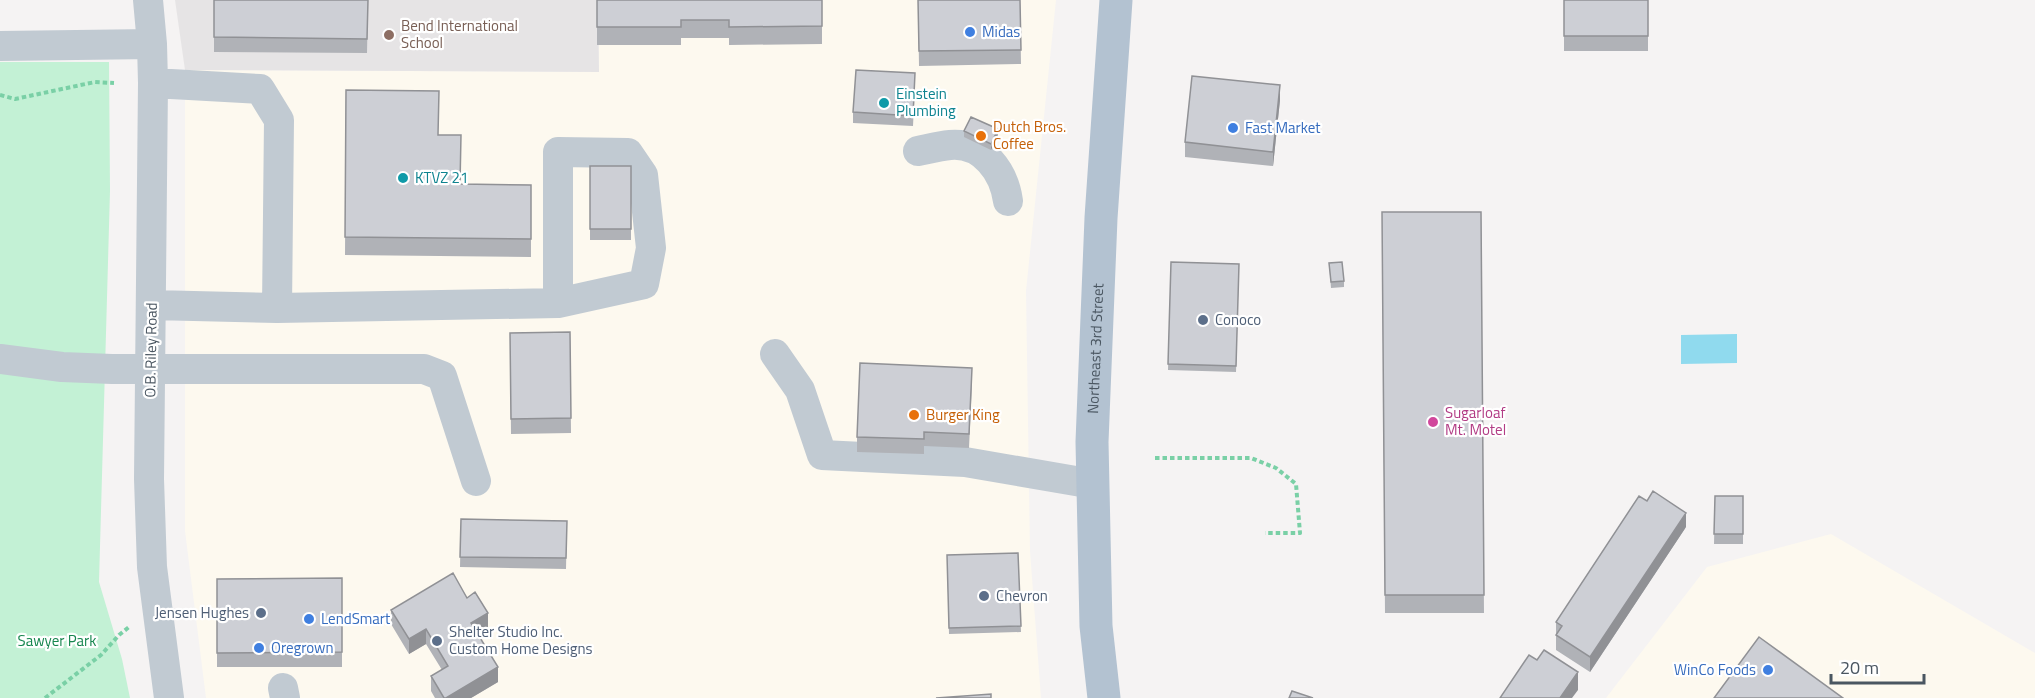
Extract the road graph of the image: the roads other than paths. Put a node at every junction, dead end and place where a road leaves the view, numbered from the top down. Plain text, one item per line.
1 (148, 0) edge
2 (1116, 0) edge
3 (153, 44) junction
4 (0, 46) edge
5 (153, 83) junction
6 (918, 151) dead end
7 (1008, 201) dead end
8 (558, 303) junction
9 (152, 305) junction
10 (277, 308) junction
11 (775, 354) dead end
12 (0, 359) edge
13 (151, 369) junction
14 (476, 481) dead end
15 (1093, 484) junction
16 (169, 698) edge
17 (1104, 698) edge

1 - 3 street, O.B. Riley Road
2 - 15 main road, Northeast 3rd Street
3 - 4 street
3 - 5 street, O.B. Riley Road
5 - 9 street, O.B. Riley Road
5 - 10 street
6 - 7 street
8 - 8 street
8 - 10 street
9 - 10 street
9 - 13 street, O.B. Riley Road
11 - 15 street
12 - 13 street
13 - 14 street
13 - 16 street, O.B. Riley Road
15 - 17 main road, Northeast 3rd Street

